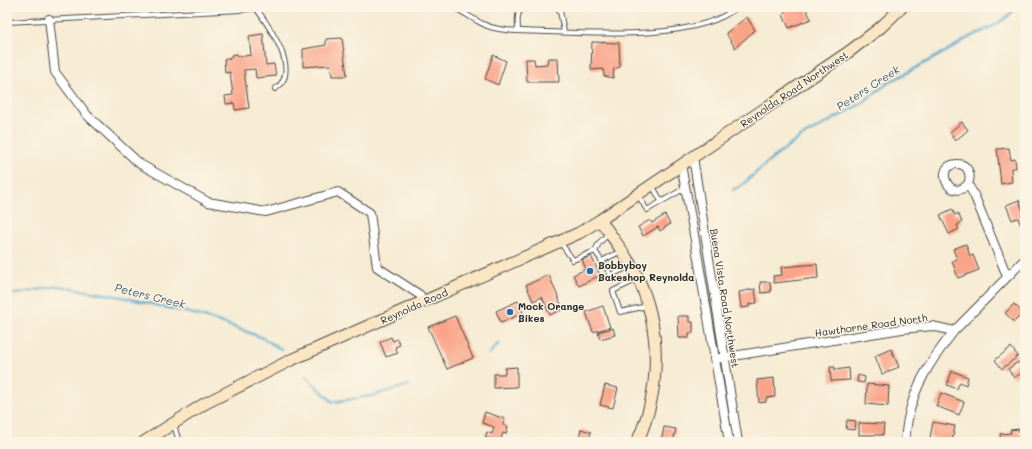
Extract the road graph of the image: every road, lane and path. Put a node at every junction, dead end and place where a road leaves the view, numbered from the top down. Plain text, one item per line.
1 (264, 7) edge
2 (453, 7) edge
3 (526, 7) edge
4 (556, 7) edge
5 (737, 7) edge
6 (902, 7) edge
7 (240, 8) edge
8 (256, 8) junction
9 (49, 19) junction
10 (7, 22) edge
11 (518, 30) junction
12 (564, 32) junction
13 (275, 89) dead end
14 (693, 157) junction
15 (681, 166) junction
16 (968, 184) dead end
17 (652, 185) junction
18 (685, 188) junction
19 (638, 194) junction
20 (662, 201) junction
21 (600, 220) junction
22 (609, 234) junction
23 (560, 241) junction
24 (621, 250) junction
25 (595, 251) junction
26 (1025, 259) edge
27 (602, 261) junction
28 (631, 266) junction
29 (1007, 276) junction
30 (638, 279) junction
31 (424, 302) junction
32 (648, 306) junction
33 (954, 331) junction
34 (724, 358) junction
35 (714, 359) junction
36 (173, 424) junction
37 (150, 440) edge
38 (179, 442) edge
39 (637, 442) edge
40 (728, 442) edge
41 (738, 442) edge
42 (905, 442) edge

1 - 8 lane
2 - 11 lane
3 - 11 lane
4 - 12 lane
5 - 12 lane
6 - 14 main road, Reynolda Road Northwest
7 - 8 lane
7 - 9 lane
8 - 13 lane
9 - 10 lane
9 - 31 street
11 - 12 lane
14 - 15 main road, Reynolda Road Northwest
14 - 34 street, Buena Vista Road Northwest
15 - 17 main road, Reynolda Road
15 - 18 street, Buena Vista Road Northwest
16 - 29 street
17 - 19 main road, Reynolda Road
17 - 20 lane
18 - 20 lane
18 - 35 street, Buena Vista Road Northwest
19 - 20 lane
19 - 21 main road, Reynolda Road
21 - 22 main road
21 - 23 main road, Reynolda Road
22 - 24 main road
22 - 25 lane
23 - 25 lane
23 - 31 main road, Reynolda Road
24 - 27 lane
24 - 28 main road
25 - 27 lane
26 - 29 street
27 - 28 lane
28 - 30 main road
29 - 33 street
30 - 32 main road
30 - 32 lane
31 - 36 main road, Reynolda Road
32 - 39 main road
33 - 34 street, Hawthorne Road North
33 - 42 street
34 - 35 street, Hawthorne Road North
34 - 41 street, Buena Vista Road Northwest
35 - 40 street, Buena Vista Road Northwest
36 - 37 main road, Reynolda Road
36 - 38 lane

